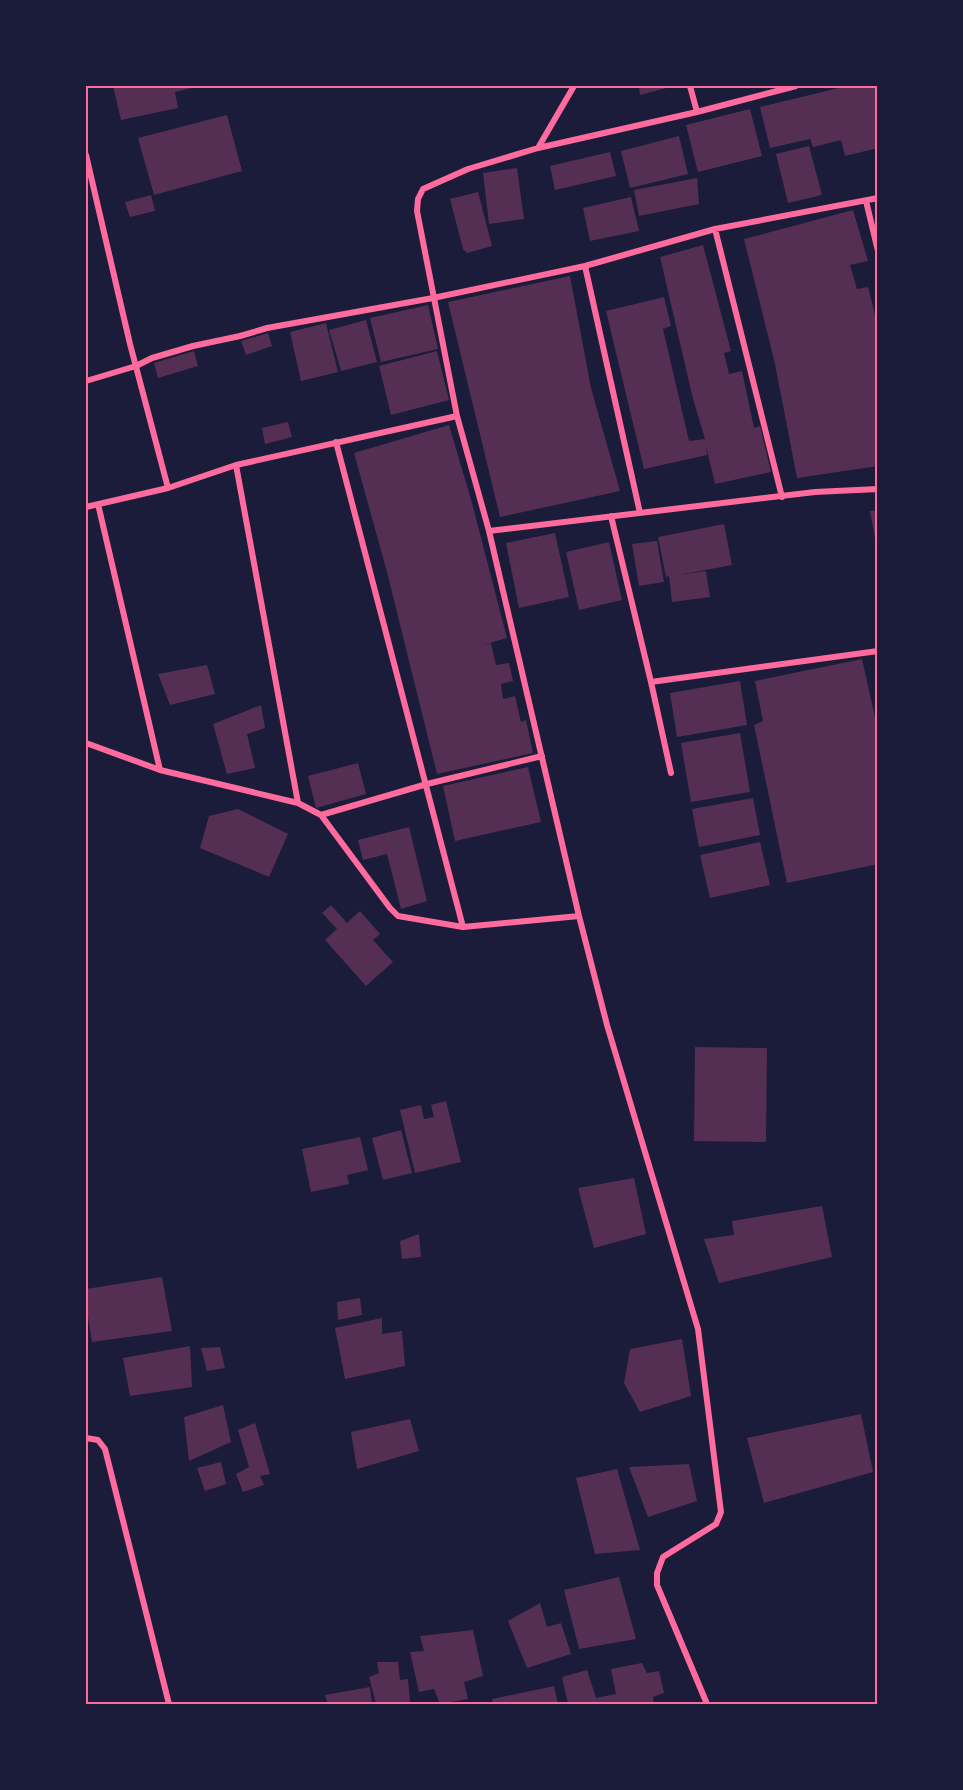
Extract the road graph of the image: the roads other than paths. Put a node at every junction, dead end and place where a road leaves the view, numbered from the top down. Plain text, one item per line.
1 (574, 86) edge
2 (690, 86) edge
3 (796, 86) edge
4 (697, 112) junction
5 (538, 148) junction
6 (86, 155) edge
7 (878, 198) edge
8 (866, 201) junction
9 (715, 229) junction
10 (878, 251) edge
11 (585, 266) junction
12 (433, 298) junction
13 (136, 366) junction
14 (86, 381) edge
15 (457, 416) junction
16 (336, 442) junction
17 (236, 465) junction
18 (168, 488) junction
19 (878, 489) edge
20 (782, 496) junction
21 (98, 504) junction
22 (86, 507) edge
23 (640, 513) junction
24 (611, 516) junction
25 (489, 531) junction
26 (878, 651) edge
27 (651, 682) junction
28 (86, 743) edge
29 (542, 756) junction
30 (160, 770) junction
31 (670, 773) dead end
32 (427, 784) junction
33 (298, 803) junction
34 (321, 815) junction
35 (579, 916) junction
36 (463, 927) junction
37 (86, 1438) edge
38 (169, 1704) edge
39 (706, 1704) edge

1 - 5 street
2 - 4 street
3 - 4 street
4 - 5 street
5 - 12 street
6 - 13 street
7 - 8 street
8 - 9 street
8 - 10 street
9 - 11 street
9 - 20 street
11 - 12 street
11 - 23 street
12 - 13 street
12 - 15 street
13 - 14 street
13 - 18 street
15 - 16 street
15 - 25 street
16 - 17 street
16 - 32 street
17 - 18 street
17 - 33 street
18 - 21 street
19 - 20 street
20 - 23 street
21 - 22 street
21 - 30 street
23 - 24 street
24 - 25 street
24 - 27 street
25 - 29 street
26 - 27 street
27 - 31 street
28 - 30 street
29 - 32 street
29 - 35 street
30 - 33 street
32 - 34 street
32 - 36 street
33 - 34 street
34 - 36 street
35 - 36 street
35 - 39 street
37 - 38 street

